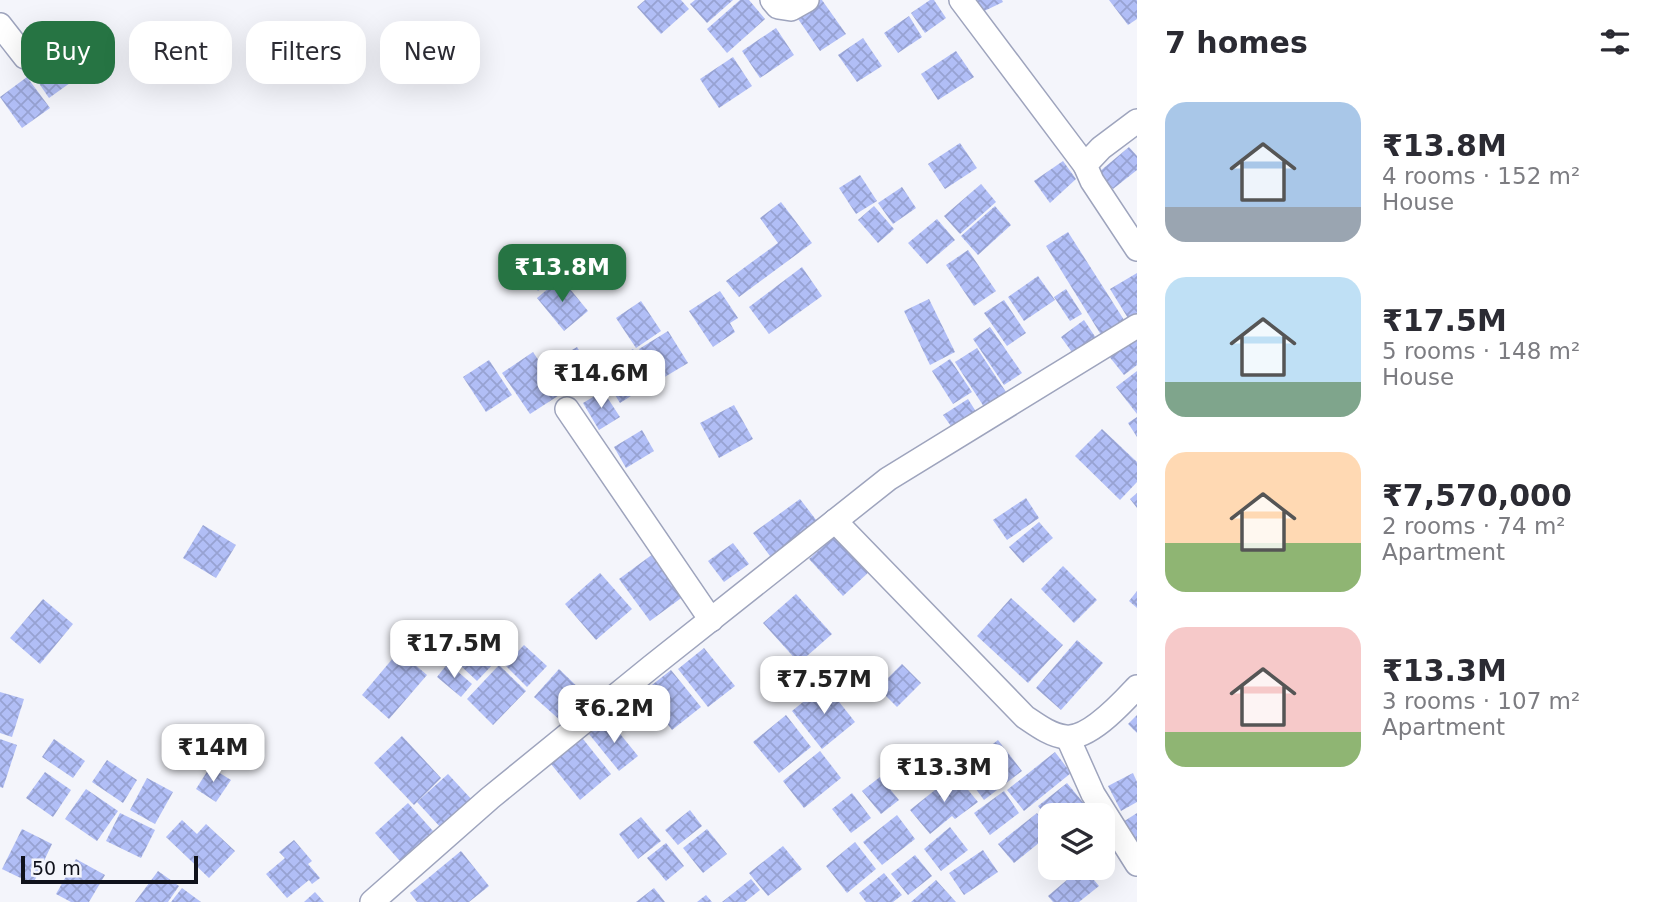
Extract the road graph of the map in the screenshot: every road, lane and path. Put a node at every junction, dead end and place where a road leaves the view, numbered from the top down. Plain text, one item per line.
1 (772, 0) edge
2 (807, 0) edge
3 (961, 0) edge
4 (0, 25) edge
5 (21, 52) edge
6 (1137, 121) edge
7 (1085, 165) junction
8 (1137, 249) edge
9 (1137, 326) edge
10 (567, 409) dead end
11 (835, 521) junction
12 (711, 620) junction
13 (1137, 687) edge
14 (1068, 738) junction
15 (1137, 864) edge
16 (372, 902) edge

1 - 2 street
3 - 7 street
4 - 5 street
6 - 7 street
7 - 8 street
9 - 11 street
10 - 12 street
11 - 12 street
11 - 14 street
12 - 16 street
13 - 14 street
14 - 15 street

